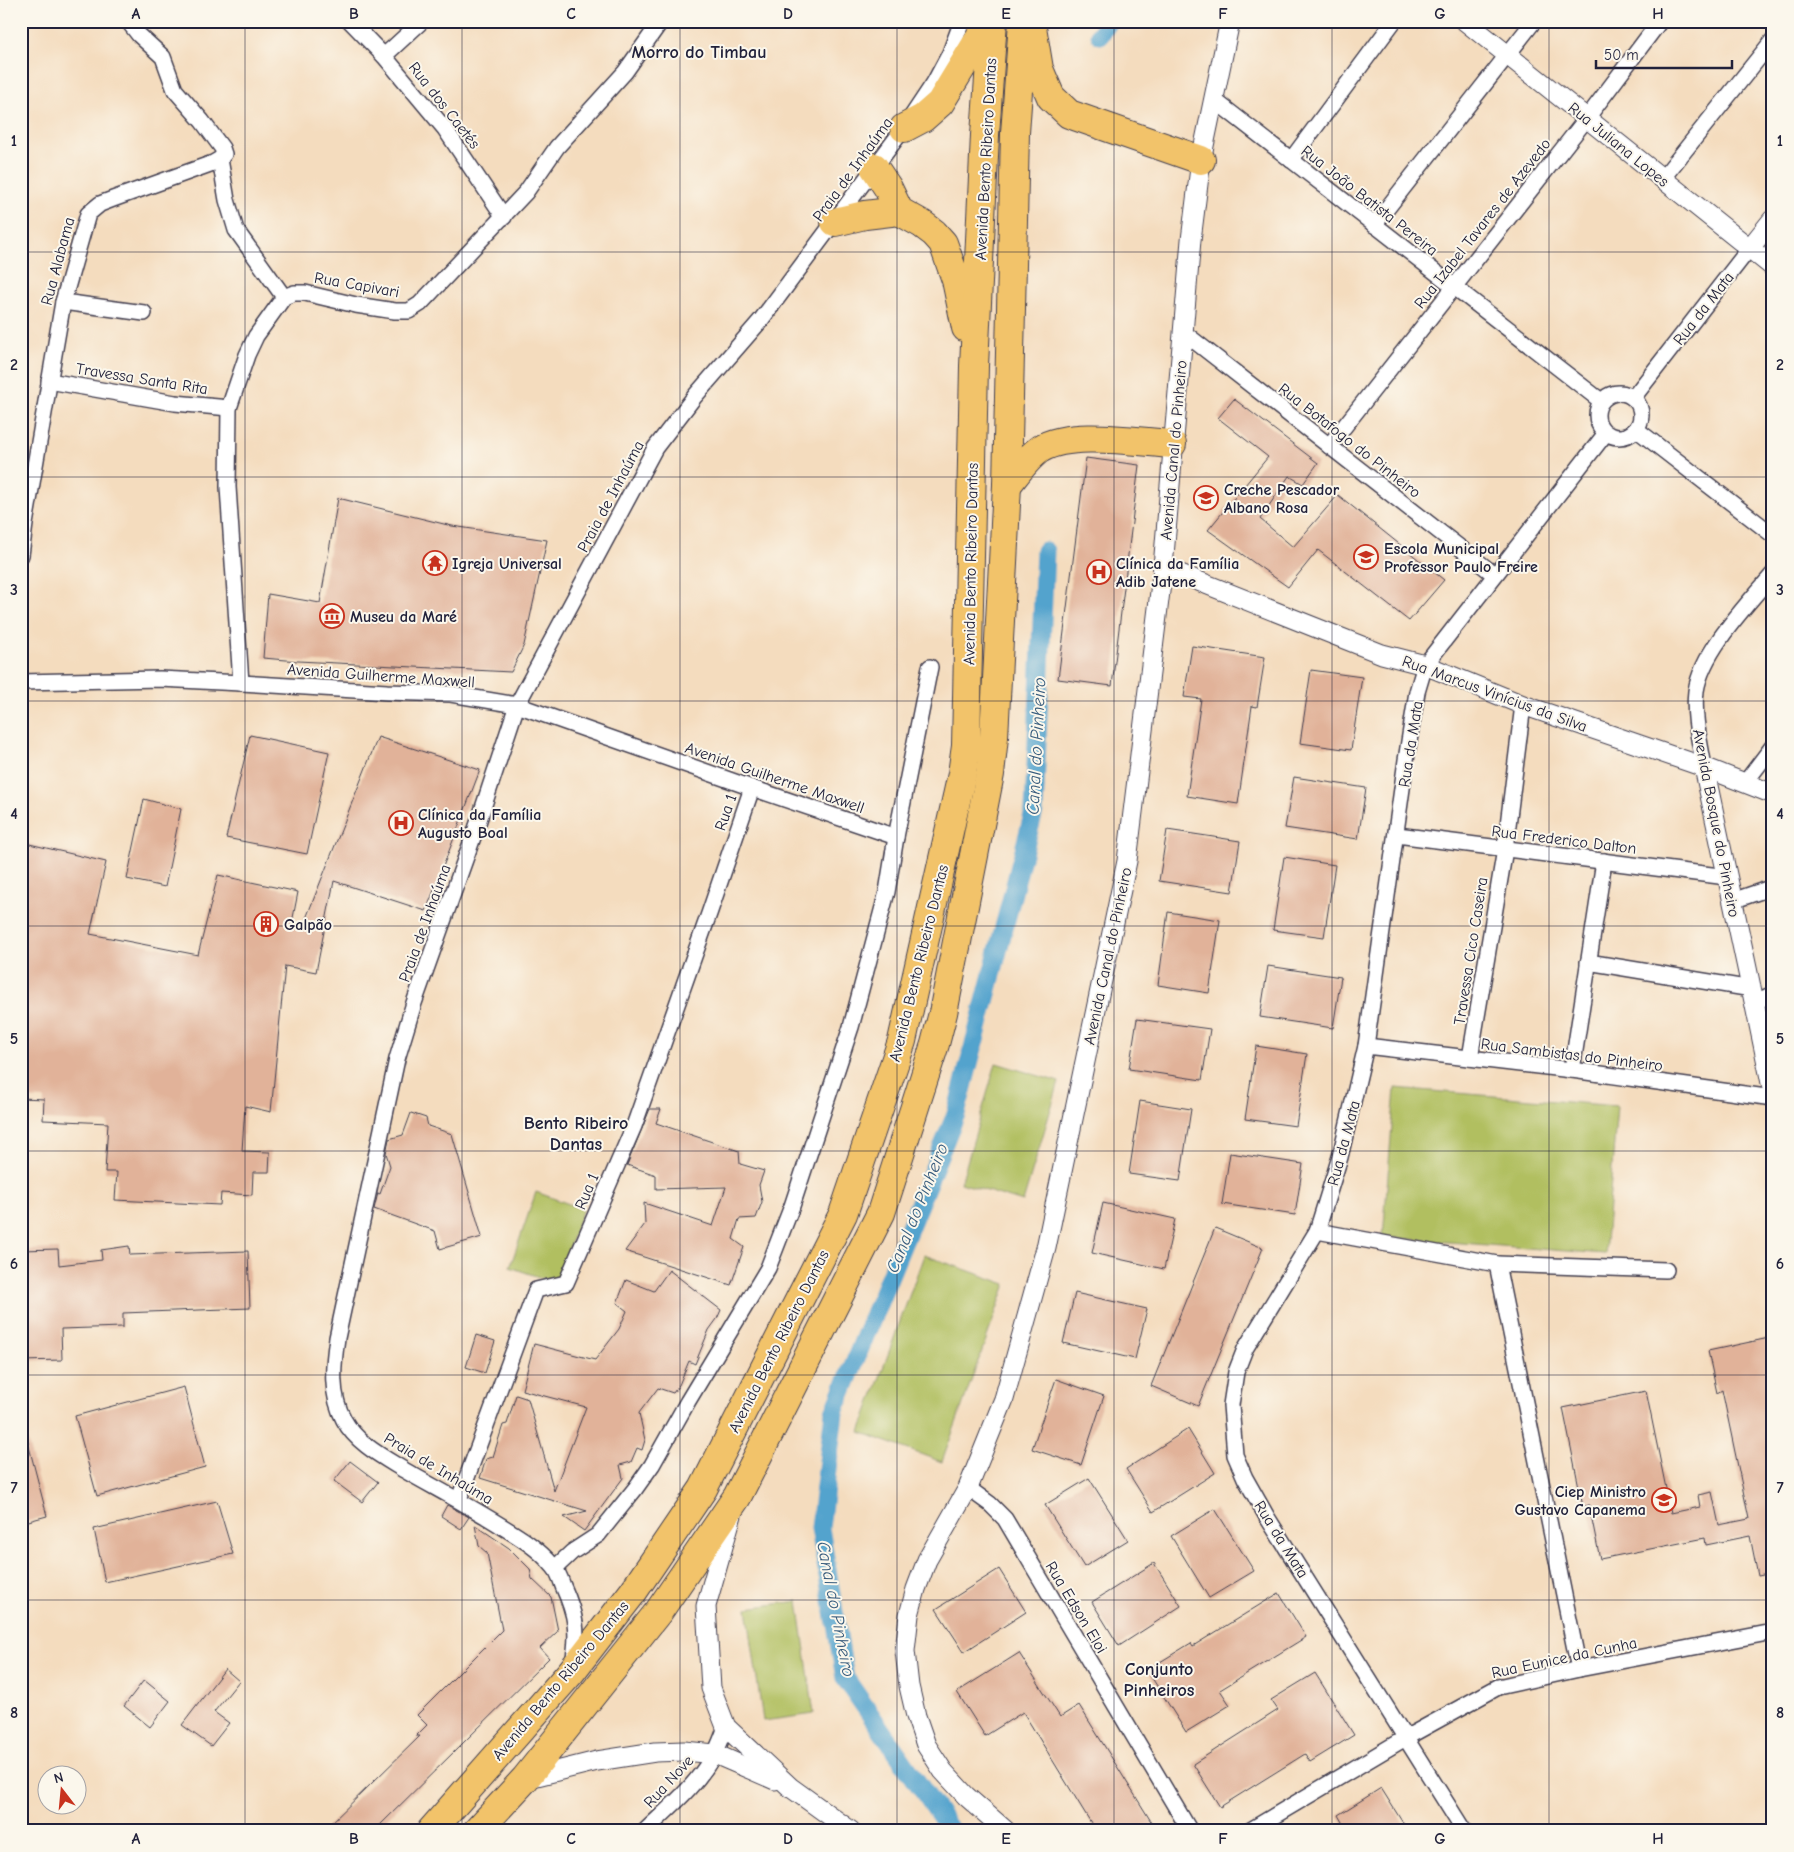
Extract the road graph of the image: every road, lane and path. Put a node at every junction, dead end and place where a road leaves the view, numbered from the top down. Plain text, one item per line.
1 (128, 21) edge
2 (350, 21) edge
3 (422, 21) edge
4 (660, 21) edge
5 (962, 21) edge
6 (991, 21) edge
7 (1022, 21) edge
8 (1031, 21) edge
9 (1230, 21) edge
10 (1394, 21) edge
11 (1465, 21) edge
12 (1534, 21) edge
13 (1660, 21) edge
14 (1773, 40) edge
15 (1507, 55) junction
16 (384, 56) junction
17 (1213, 99) junction
18 (1587, 118) junction
19 (904, 128) junction
20 (220, 160) junction
21 (1201, 160) junction
22 (1291, 160) junction
23 (874, 167) junction
24 (1662, 179) junction
25 (899, 211) junction
26 (504, 217) junction
27 (1773, 219) edge
28 (835, 222) junction
29 (1374, 225) junction
30 (1749, 249) junction
31 (1773, 267) edge
32 (1454, 287) junction
33 (284, 297) junction
34 (63, 302) junction
35 (144, 313) dead end
36 (1183, 332) junction
37 (974, 366) junction
38 (49, 381) junction
39 (1633, 398) junction
40 (1601, 401) junction
41 (229, 408) junction
42 (1636, 428) junction
43 (1606, 433) junction
44 (1172, 444) junction
45 (1329, 446) junction
46 (1007, 485) junction
47 (1773, 535) edge
48 (21, 555) edge
49 (1162, 568) junction
50 (1773, 574) edge
51 (1495, 575) junction
52 (1425, 664) junction
53 (930, 667) dead end
54 (21, 682) edge
55 (241, 683) junction
56 (517, 705) junction
57 (1523, 705) junction
58 (1773, 746) edge
59 (1704, 767) junction
60 (1745, 783) junction
61 (752, 788) junction
62 (1773, 794) edge
63 (1397, 835) junction
64 (896, 837) junction
65 (1505, 849) junction
66 (1604, 861) junction
67 (1727, 877) junction
68 (1773, 887) edge
69 (1732, 901) junction
70 (1588, 962) junction
71 (1773, 994) edge
72 (1753, 995) junction
73 (1366, 1046) junction
74 (1470, 1058) junction
75 (1572, 1070) junction
76 (1773, 1093) edge
77 (1773, 1098) edge
78 (1317, 1231) junction
79 (1497, 1264) junction
80 (1666, 1270) dead end
81 (968, 1488) junction
82 (737, 1497) junction
83 (458, 1499) junction
84 (555, 1568) junction
85 (1773, 1632) edge
86 (1579, 1669) junction
87 (571, 1672) junction
88 (726, 1727) junction
89 (1407, 1737) junction
90 (715, 1754) junction
91 (525, 1779) junction
92 (788, 1785) junction
93 (431, 1831) edge
94 (477, 1831) edge
95 (644, 1831) edge
96 (851, 1831) edge
97 (1006, 1831) edge
98 (1190, 1831) edge
99 (1249, 1831) edge
100 (1464, 1831) edge

1 - 20 street
2 - 16 street, Rua dos Caetés
3 - 16 street
4 - 26 street, Rua Capivari
5 - 19 street, Praia de Inhaúma
6 - 19 highway
6 - 37 highway, Avenida Bento Ribeiro Dantas
7 - 46 highway, Avenida Bento Ribeiro Dantas
8 - 21 highway
9 - 17 street, Avenida Canal do Pinheiro
10 - 22 street
11 - 15 street, Rua Juliana Lopes
12 - 15 street
13 - 18 street, Rua Izabel Tavares de Azevedo
14 - 24 street
15 - 18 street, Rua Juliana Lopes
15 - 29 street
16 - 26 street, Rua dos Caetés
17 - 21 street, Avenida Canal do Pinheiro
17 - 22 street, Rua João Batista Pereira
18 - 24 street, Rua Juliana Lopes
18 - 32 street, Rua Izabel Tavares de Azevedo
19 - 23 street, Praia de Inhaúma
20 - 33 street
20 - 34 street, Rua Alabama
21 - 36 street, Avenida Canal do Pinheiro
22 - 29 street, Rua João Batista Pereira
23 - 25 highway
23 - 28 street, Praia de Inhaúma
24 - 30 street, Rua Juliana Lopes
25 - 28 highway
25 - 37 highway
26 - 33 street, Rua Capivari
27 - 30 street, Rua da Mata
28 - 56 street, Praia de Inhaúma
29 - 32 street, Rua João Batista Pereira
30 - 31 street, Rua Juliana Lopes
30 - 39 street, Rua da Mata
32 - 40 street, Rua João Batista Pereira
32 - 45 street, Rua Izabel Tavares de Azevedo
33 - 41 street
34 - 35 street
34 - 38 street, Rua Alabama
36 - 44 street, Avenida Canal do Pinheiro
36 - 45 street, Rua Botafogo do Pinheiro
37 - 87 highway, Avenida Bento Ribeiro Dantas
38 - 41 street, Travessa Santa Rita
38 - 48 street, Rua Alabama
39 - 40 street
39 - 42 street
40 - 43 street
41 - 55 street
42 - 43 street
42 - 47 street
43 - 51 street, Rua da Mata
44 - 46 highway
44 - 49 street, Avenida Canal do Pinheiro
45 - 51 street, Rua Botafogo do Pinheiro
46 - 82 highway, Avenida Bento Ribeiro Dantas
49 - 52 street, Rua Marcus Vinícius da Silva
49 - 81 street, Avenida Canal do Pinheiro
50 - 59 street, Avenida Bosque do Pinheiro
51 - 52 street, Rua da Mata
52 - 57 street, Rua Marcus Vinícius da Silva
52 - 63 street, Rua da Mata
53 - 64 street
54 - 55 street, Avenida Guilherme Maxwell
55 - 56 street, Avenida Guilherme Maxwell
56 - 61 street, Avenida Guilherme Maxwell
56 - 83 street, Praia de Inhaúma
57 - 59 street, Rua Marcus Vinícius da Silva
57 - 65 street, Travessa Cico Caseira
58 - 60 street
59 - 60 street, Rua Marcus Vinícius da Silva
59 - 67 street, Avenida Bosque do Pinheiro
60 - 62 street, Rua Marcus Vinícius da Silva
61 - 64 street, Avenida Guilherme Maxwell
61 - 83 street, Rua 1
63 - 65 street, Rua Frederico Dalton
63 - 73 street, Rua da Mata
64 - 84 street
65 - 66 street, Rua Frederico Dalton
65 - 74 street, Travessa Cico Caseira
66 - 67 street, Rua Frederico Dalton
66 - 70 street
67 - 69 street, Avenida Bosque do Pinheiro
68 - 69 street
69 - 72 street, Avenida Bosque do Pinheiro
70 - 72 street
70 - 75 street
71 - 72 street
72 - 76 street, Avenida Bosque do Pinheiro
73 - 74 street, Rua Sambistas do Pinheiro
73 - 78 street, Rua da Mata
74 - 75 street, Rua Sambistas do Pinheiro
75 - 77 street, Rua Sambistas do Pinheiro
78 - 79 street
78 - 89 street, Rua da Mata
79 - 80 street
79 - 86 street
81 - 97 street, Avenida Canal do Pinheiro
81 - 98 street, Rua Edson Eloi
82 - 88 street
82 - 91 highway, Avenida Bento Ribeiro Dantas
83 - 84 street, Praia de Inhaúma
84 - 87 street, Praia de Inhaúma
85 - 86 street, Rua Eunice da Cunha
86 - 89 street, Rua Eunice da Cunha
87 - 93 highway, Avenida Bento Ribeiro Dantas
88 - 90 street, Rua Nove
88 - 92 street
89 - 99 street, Rua Eunice da Cunha
89 - 100 street, Rua da Mata
90 - 91 street
90 - 92 street
90 - 95 street, Rua Nove
91 - 94 highway, Avenida Bento Ribeiro Dantas
92 - 96 street

